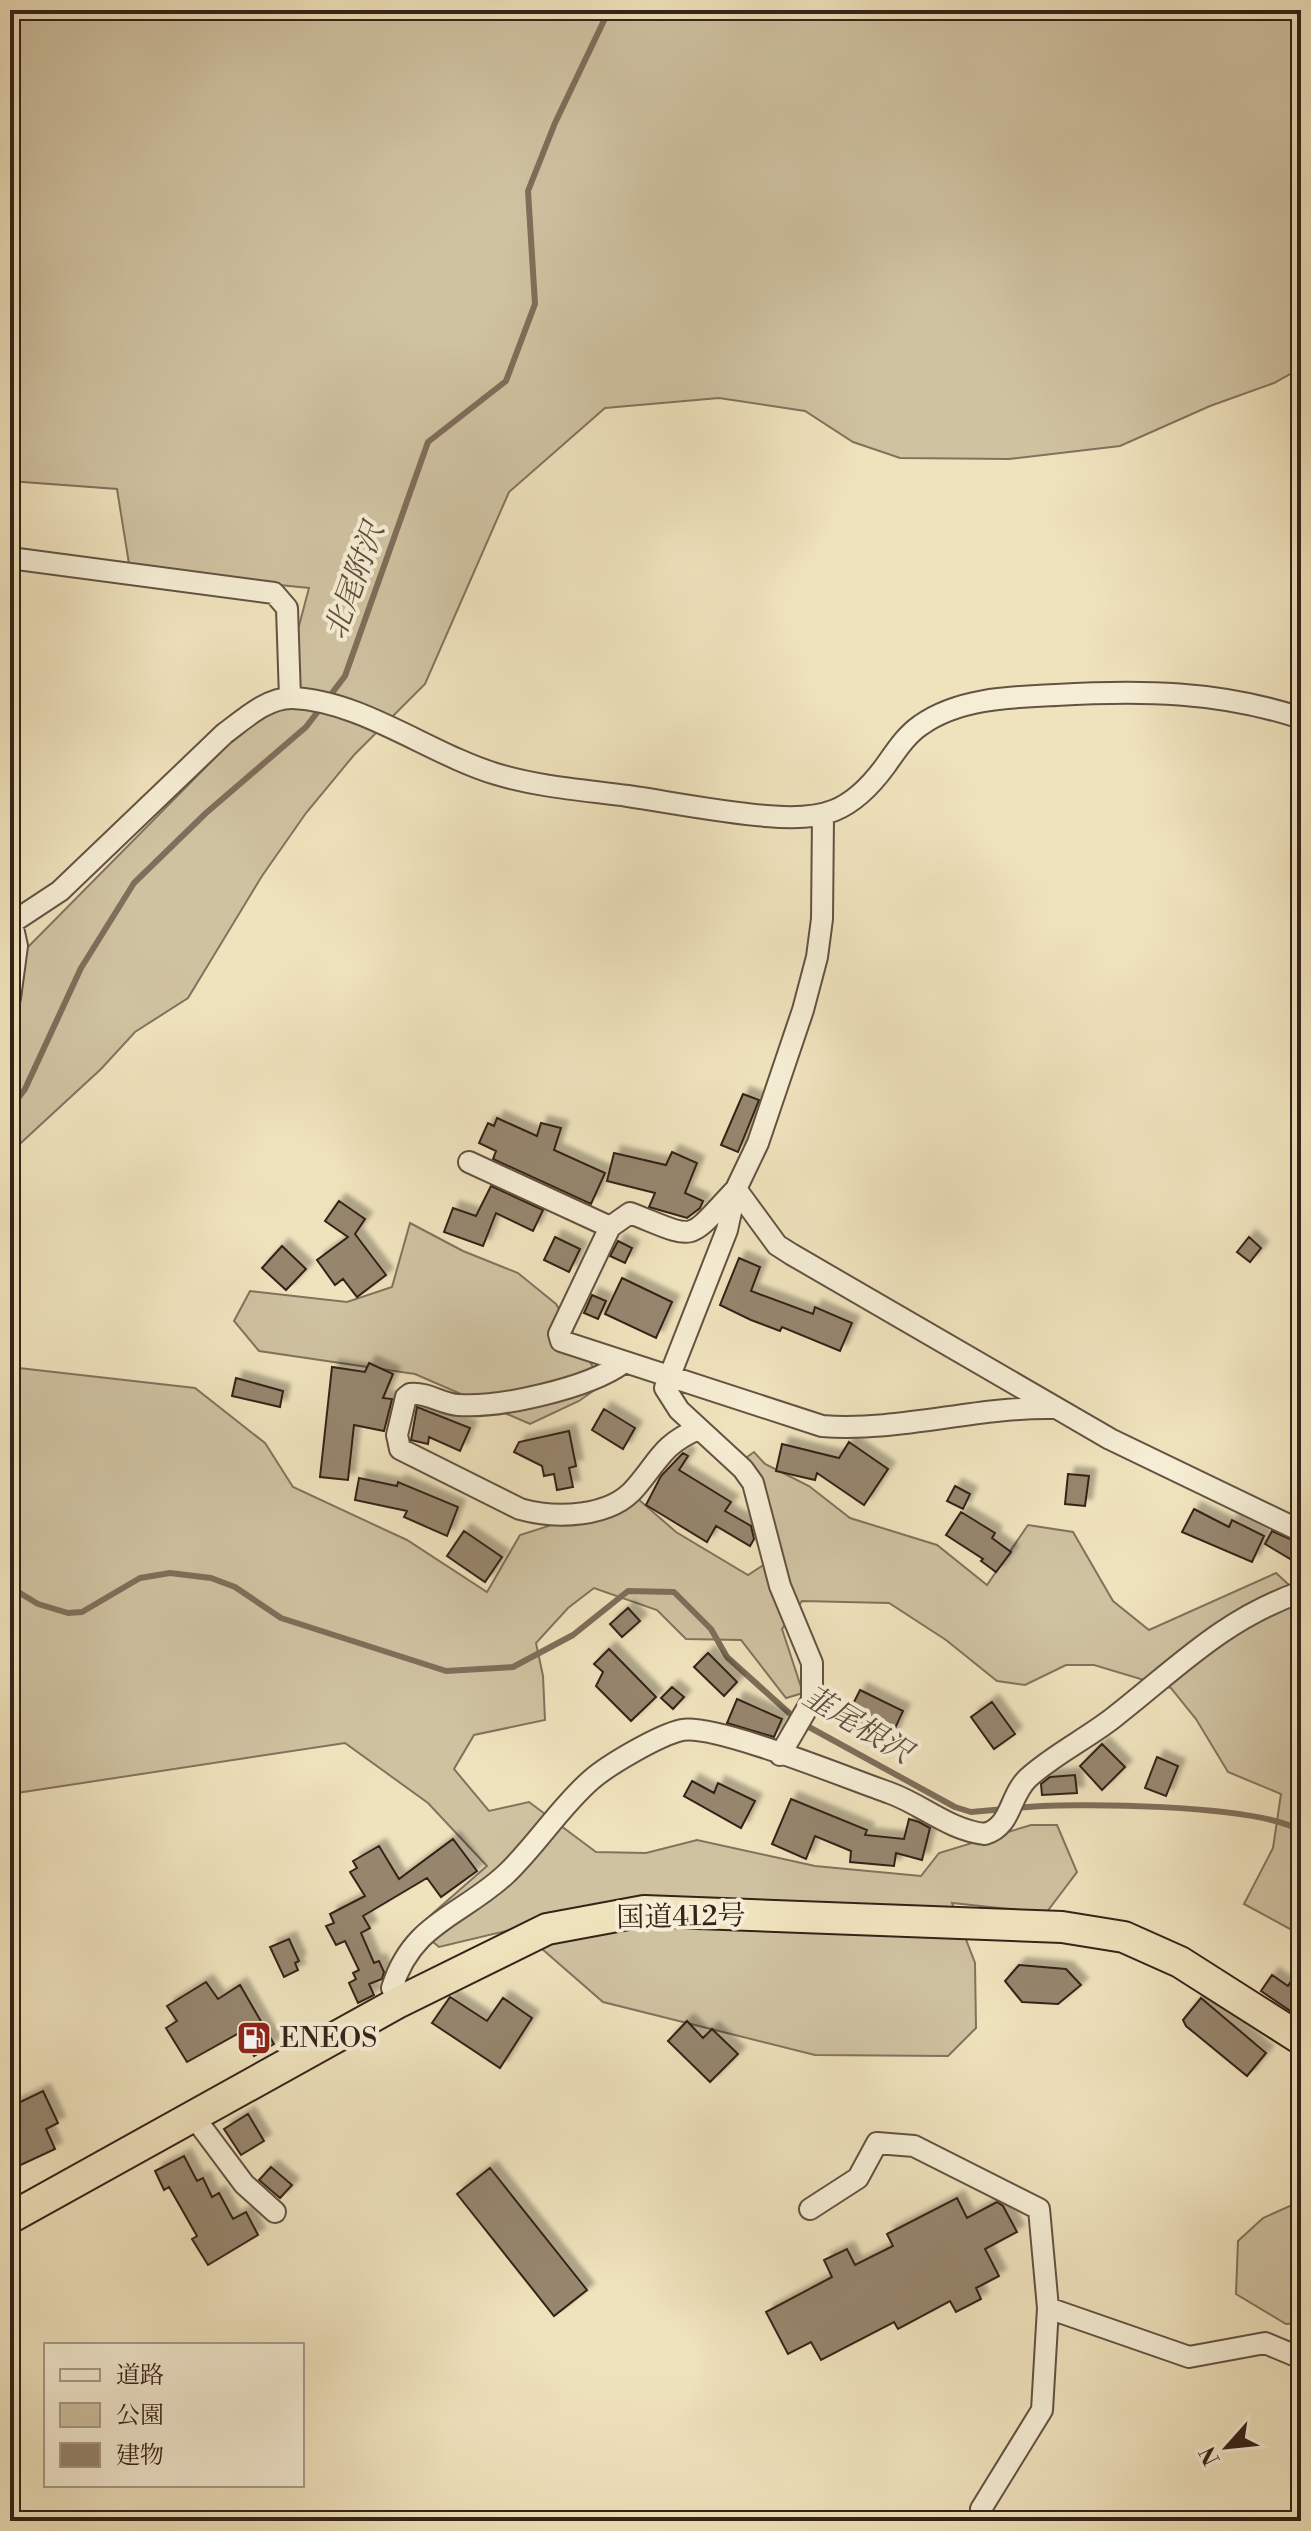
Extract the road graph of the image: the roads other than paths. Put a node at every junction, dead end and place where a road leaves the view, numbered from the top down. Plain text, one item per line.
1 (10, 558) edge
2 (290, 698) junction
3 (1301, 718) edge
4 (823, 816) junction
5 (11, 924) edge
6 (10, 998) edge
7 (469, 1162) dead end
8 (736, 1189) junction
9 (610, 1227) junction
10 (623, 1363) junction
11 (667, 1376) junction
12 (1055, 1408) junction
13 (698, 1429) junction
14 (1301, 1531) edge
15 (1301, 1592) edge
16 (780, 1755) junction
17 (399, 2002) junction
18 (1301, 2039) edge
19 (194, 2117) junction
20 (810, 2209) dead end
21 (275, 2212) dead end
22 (10, 2218) edge
23 (1048, 2308) junction
24 (1301, 2358) edge
25 (985, 2521) edge

1 - 2 street
2 - 4 street
2 - 5 street
3 - 4 street
4 - 8 street
5 - 6 street
7 - 9 street
8 - 9 street
8 - 11 street
8 - 12 street
9 - 10 street
10 - 11 street
10 - 13 street
11 - 12 street
11 - 13 street
12 - 14 street
13 - 16 street
15 - 16 street
16 - 17 street
17 - 18 highway, 国道412号
17 - 19 highway, 国道412号
19 - 21 street
19 - 22 highway, 国道412号
20 - 23 street
23 - 24 street
23 - 25 street

